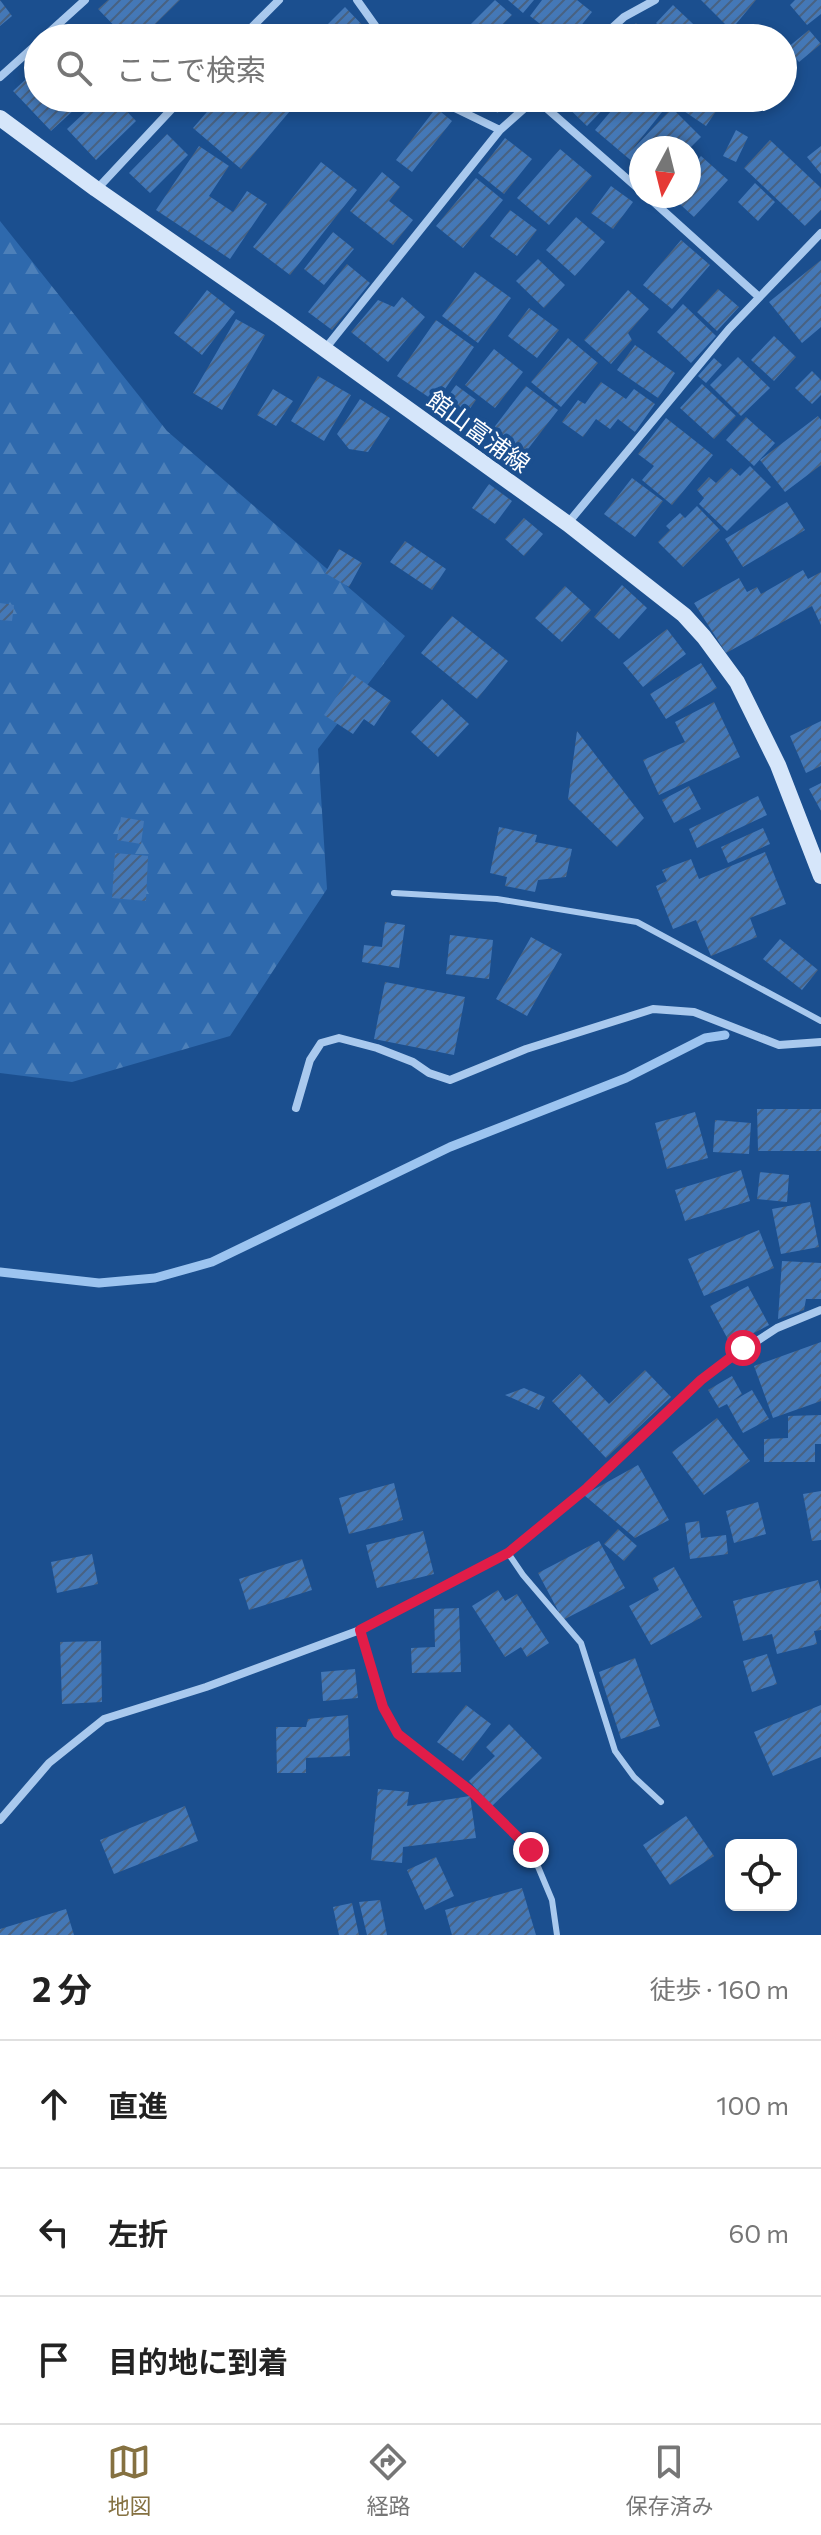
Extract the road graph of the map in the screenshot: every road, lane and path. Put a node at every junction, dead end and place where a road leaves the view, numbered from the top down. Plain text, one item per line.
1 (85, 0) edge
2 (279, 0) edge
3 (357, 0) edge
4 (655, 0) edge
5 (58, 24) edge
6 (255, 24) edge
7 (374, 24) edge
8 (616, 24) edge
9 (24, 56) edge
10 (0, 77) edge
11 (169, 112) edge
12 (463, 112) edge
13 (520, 112) edge
14 (552, 112) edge
15 (0, 118) edge
16 (500, 130) junction
17 (629, 180) edge
18 (96, 189) junction
19 (660, 208) edge
20 (819, 238) edge
21 (758, 296) junction
22 (325, 350) junction
23 (568, 524) junction
24 (821, 876) edge
25 (394, 893) dead end
26 (821, 1021) edge
27 (821, 1042) edge
28 (296, 1108) dead end
29 (821, 1310) edge
30 (508, 1553) junction
31 (360, 1630) junction
32 (661, 1802) dead end
33 (0, 1820) edge
34 (557, 1935) edge

1 - 5 street
2 - 6 street
3 - 7 street
4 - 8 street
9 - 10 street
11 - 18 street
12 - 16 street
13 - 16 street
14 - 17 street
15 - 18 main road, 館山富浦線
16 - 22 street
18 - 22 main road, 館山富浦線
19 - 21 street
20 - 21 street
21 - 23 street
22 - 23 main road, 館山富浦線
23 - 24 main road, 館山富浦線
25 - 26 lane
27 - 28 street
29 - 30 street
30 - 31 street
30 - 32 lane
31 - 33 street
31 - 34 lane

